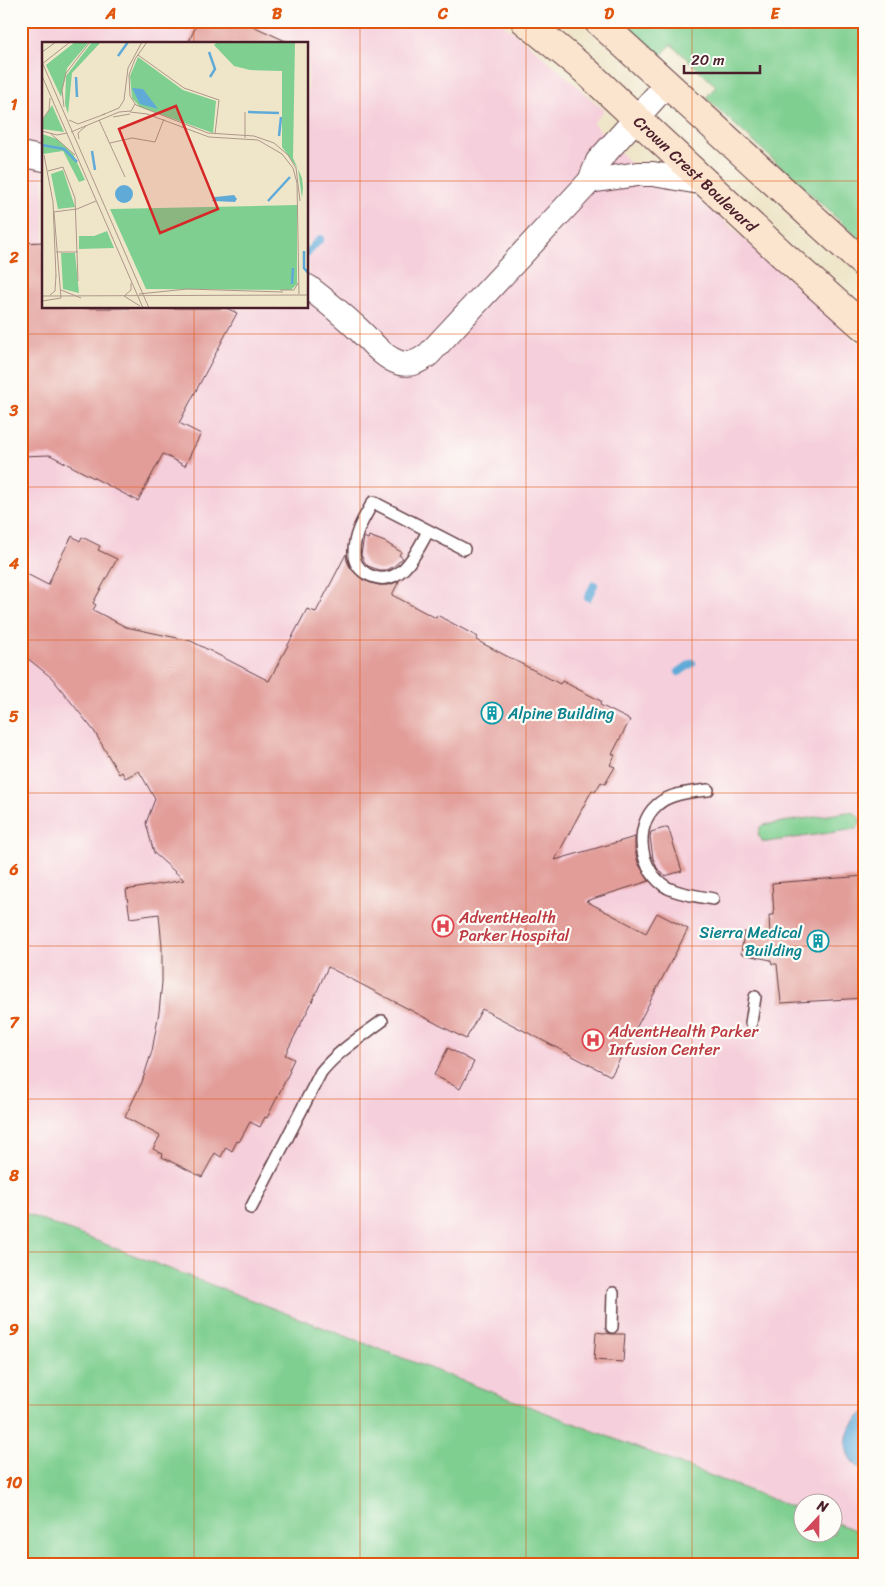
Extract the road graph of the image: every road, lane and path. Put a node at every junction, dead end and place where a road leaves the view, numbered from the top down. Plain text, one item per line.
1 (525, 21) edge
2 (598, 21) edge
3 (667, 84) junction
4 (636, 118) junction
5 (21, 154) edge
6 (42, 159) edge
7 (590, 181) junction
8 (706, 183) junction
9 (865, 265) edge
10 (309, 288) edge
11 (865, 328) edge
12 (428, 531) junction
13 (464, 549) dead end
14 (708, 790) dead end
15 (714, 898) dead end
16 (755, 997) dead end
17 (382, 1021) dead end
18 (751, 1024) dead end
19 (251, 1208) dead end
20 (613, 1293) dead end
21 (612, 1327) dead end

1 - 4 main road, Crown Crest Boulevard
2 - 3 main road
3 - 4 street
3 - 9 main road
4 - 7 street
4 - 8 main road, Crown Crest Boulevard
5 - 6 street
7 - 8 street
7 - 10 street
8 - 11 main road, Crown Crest Boulevard
12 - 12 lane
12 - 13 lane
14 - 15 lane
16 - 18 lane
17 - 19 lane
20 - 21 lane

